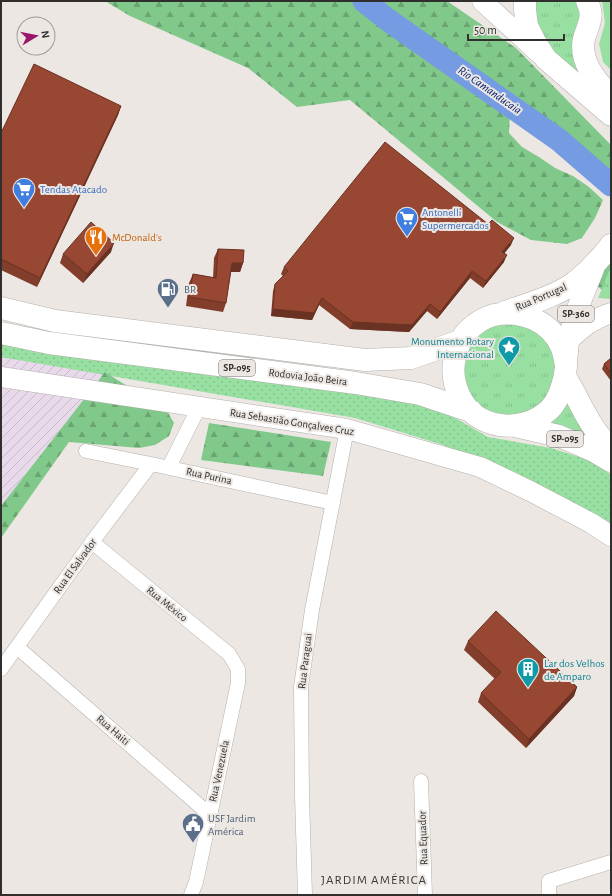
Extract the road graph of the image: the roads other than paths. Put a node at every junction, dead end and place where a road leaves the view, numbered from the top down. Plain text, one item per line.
1 (482, 1) edge
2 (525, 1) edge
3 (587, 1) edge
4 (546, 59) junction
5 (611, 95) edge
6 (611, 115) edge
7 (603, 255) edge
8 (1, 308) edge
9 (504, 313) junction
10 (611, 313) edge
11 (1, 333) edge
12 (460, 341) junction
13 (568, 341) junction
14 (566, 370) junction
15 (1, 376) edge
16 (199, 407) junction
17 (471, 411) junction
18 (515, 426) junction
19 (346, 429) junction
20 (611, 449) edge
21 (86, 451) dead end
22 (611, 461) edge
23 (151, 464) junction
24 (169, 468) junction
25 (333, 503) junction
26 (611, 536) edge
27 (92, 542) junction
28 (17, 647) junction
29 (1, 669) edge
30 (238, 670) joint
31 (421, 781) dead end
32 (209, 814) junction
33 (611, 862) edge
34 (191, 895) edge
35 (305, 895) edge
36 (425, 895) edge
37 (549, 895) edge

1 - 4 street
2 - 4 main road
3 - 5 main road
4 - 6 main road
7 - 9 main road, Rua Portugal / SP-360
7 - 13 main road, Rua Portugal / SP-360
8 - 12 main road, SP-095
9 - 12 main road, SP-095
9 - 14 main road, SP-095
10 - 13 street
11 - 17 main road, Rodovia João Beira / SP-095
12 - 17 main road, SP-095
13 - 14 main road, Rua Portugal / SP-360
14 - 18 main road, SP-095
14 - 20 main road, SP-095
15 - 16 street, Rua Sebastião Gonçalves Cruz
16 - 19 street, Rua Sebastião Gonçalves Cruz
16 - 24 street
17 - 18 main road, SP-095
18 - 22 main road, SP-095
19 - 25 street, Rua Paraguai
19 - 26 street, Rua Sebastião Gonçalves Cruz
21 - 23 street, Rua Purina
23 - 24 street, Rua Purina
23 - 27 street, Rua El Salvador
24 - 25 street, Rua Purina
25 - 35 street, Rua Paraguai
27 - 28 street, Rua El Salvador
27 - 30 street, Rua México
28 - 29 street, Rua El Salvador
28 - 32 street, Rua Haiti
30 - 32 street, Rua Venezuela
31 - 36 street, Rua Equador
32 - 34 street, Rua Venezuela
33 - 37 street

